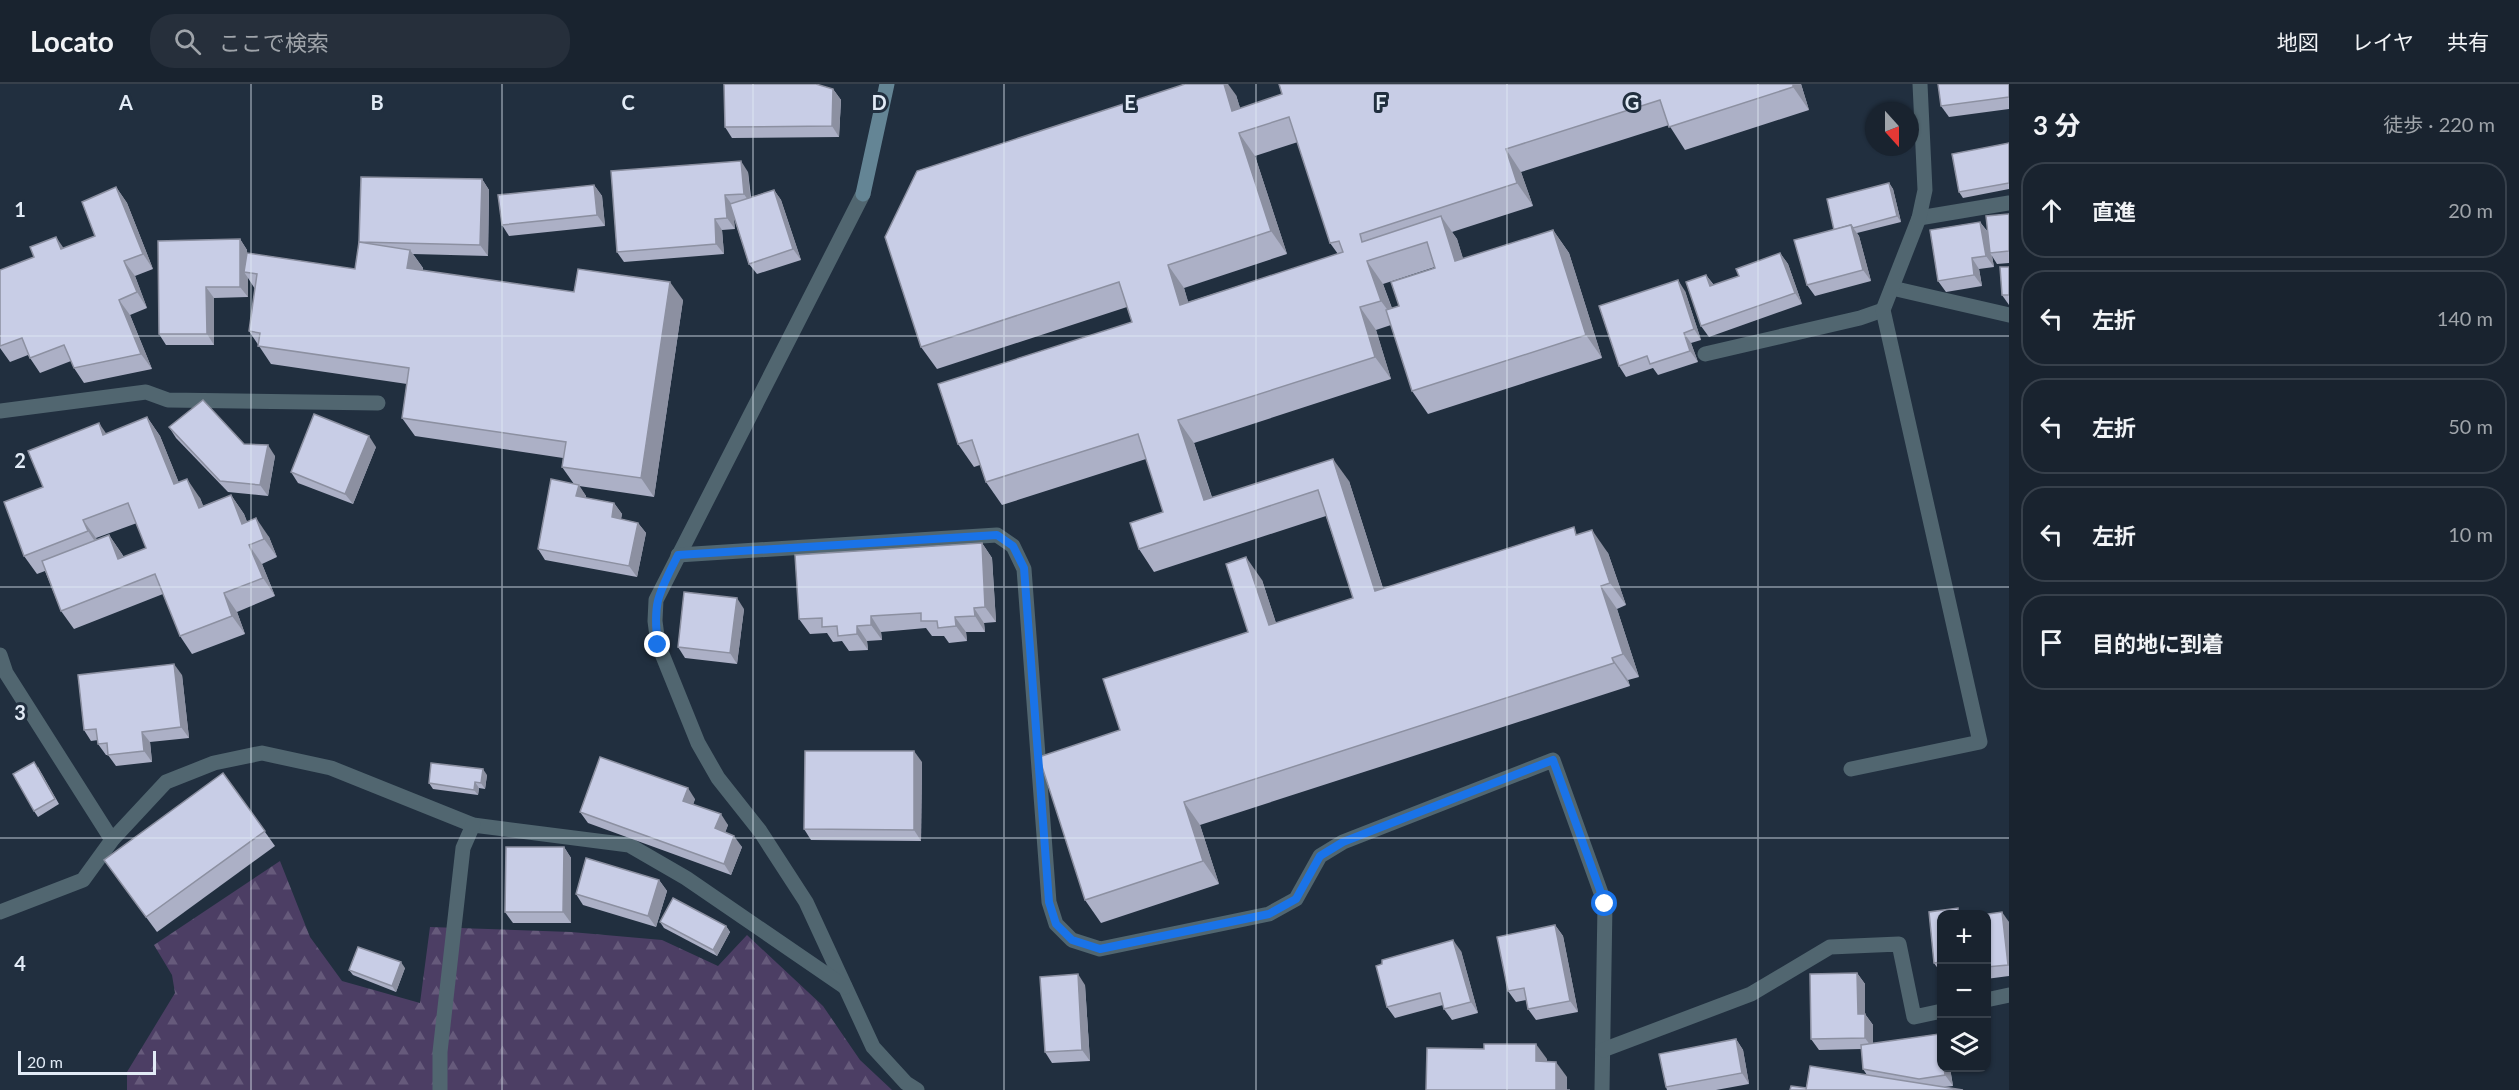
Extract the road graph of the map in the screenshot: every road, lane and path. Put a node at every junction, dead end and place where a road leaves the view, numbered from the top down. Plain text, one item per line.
1 (887, 84) edge
2 (1920, 84) edge
3 (2009, 203) edge
4 (1919, 218) junction
5 (1892, 288) junction
6 (1884, 310) junction
7 (2009, 315) edge
8 (1705, 354) dead end
9 (378, 403) dead end
10 (0, 411) edge
11 (678, 555) junction
12 (0, 655) edge
13 (1851, 769) dead end
14 (473, 825) junction
15 (112, 840) junction
16 (0, 912) edge
17 (845, 987) junction
18 (2009, 995) edge
19 (1991, 999) edge
20 (1937, 1012) edge
21 (1603, 1050) junction
22 (440, 1090) edge
23 (917, 1090) edge
24 (1602, 1090) edge

1 - 11 street
2 - 4 street
3 - 4 street
4 - 5 street
5 - 6 street
5 - 7 street
6 - 8 street
6 - 13 street
9 - 10 street
11 - 17 street
11 - 21 street
12 - 15 street
14 - 15 street
14 - 17 street
14 - 22 street
15 - 16 street
17 - 23 street
18 - 19 street
20 - 21 street
21 - 24 street

